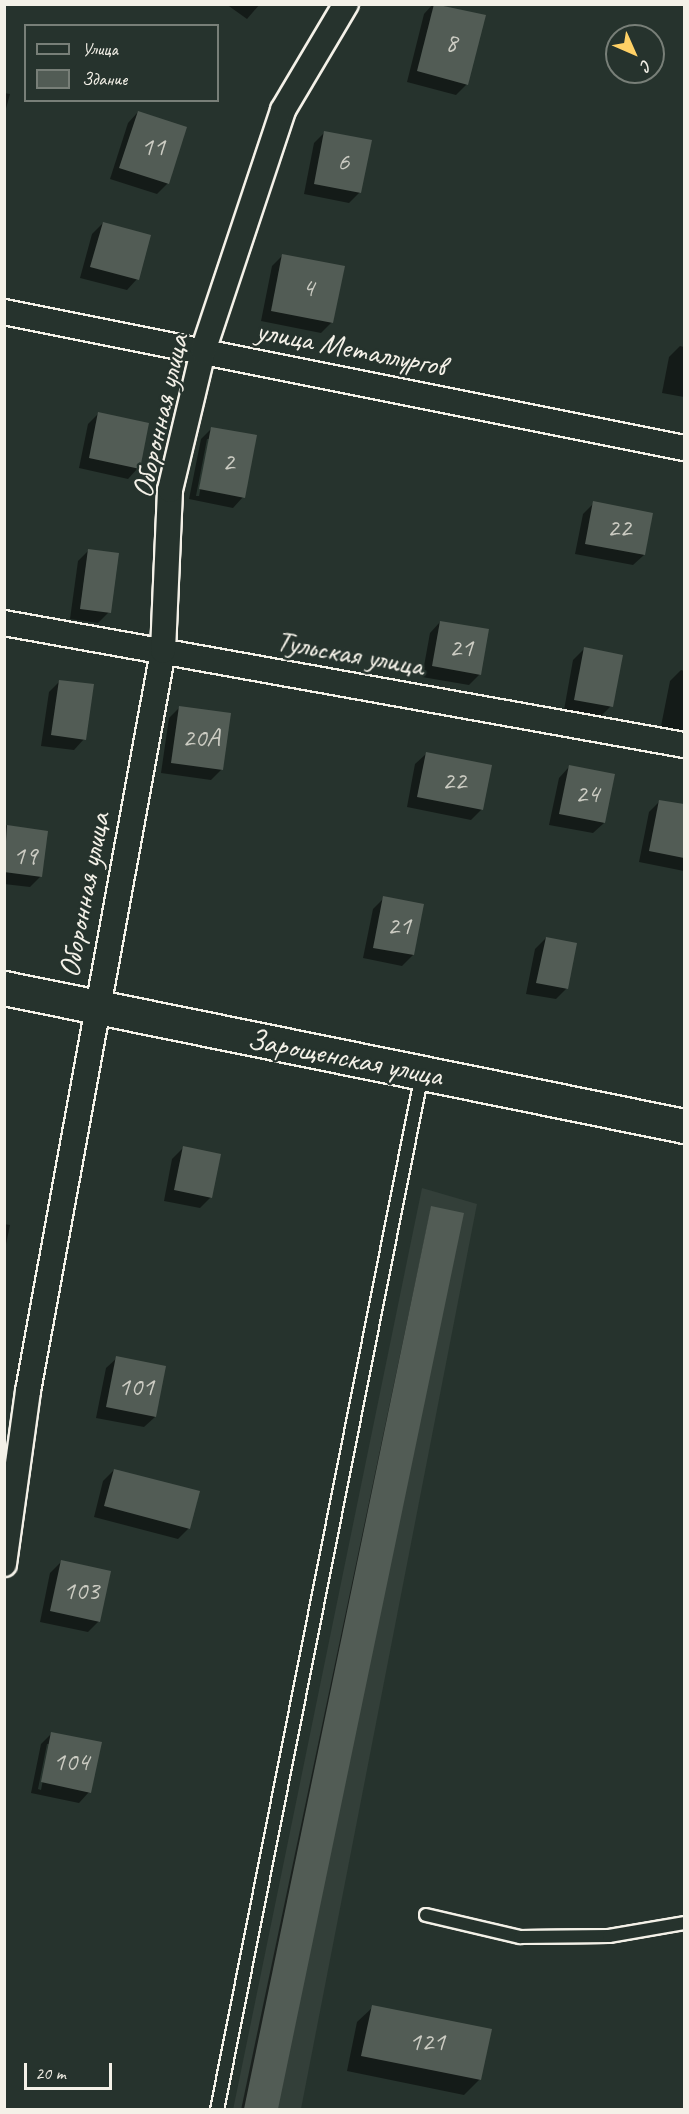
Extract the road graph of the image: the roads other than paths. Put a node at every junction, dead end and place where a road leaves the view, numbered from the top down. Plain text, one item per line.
1 (346, 4) edge
2 (4, 312) edge
3 (204, 351) junction
4 (684, 448) edge
5 (4, 623) edge
6 (163, 651) junction
7 (684, 745) edge
8 (4, 988) edge
9 (95, 1006) junction
10 (422, 1072) junction
11 (684, 1126) edge
12 (4, 1564) edge
13 (426, 1915) dead end
14 (684, 1923) edge
15 (217, 2109) edge

1 - 3 street, Оборонная улица
2 - 3 street, улица Металлургов
3 - 4 street, улица Металлургов
3 - 6 street, Оборонная улица
5 - 6 street, Тульская улица
6 - 7 street, Тульская улица
6 - 9 street, Оборонная улица
8 - 9 street, Зарощенская улица
9 - 10 street, Зарощенская улица
9 - 12 street, Оборонная улица
10 - 11 street, Зарощенская улица
10 - 15 lane
13 - 14 lane

